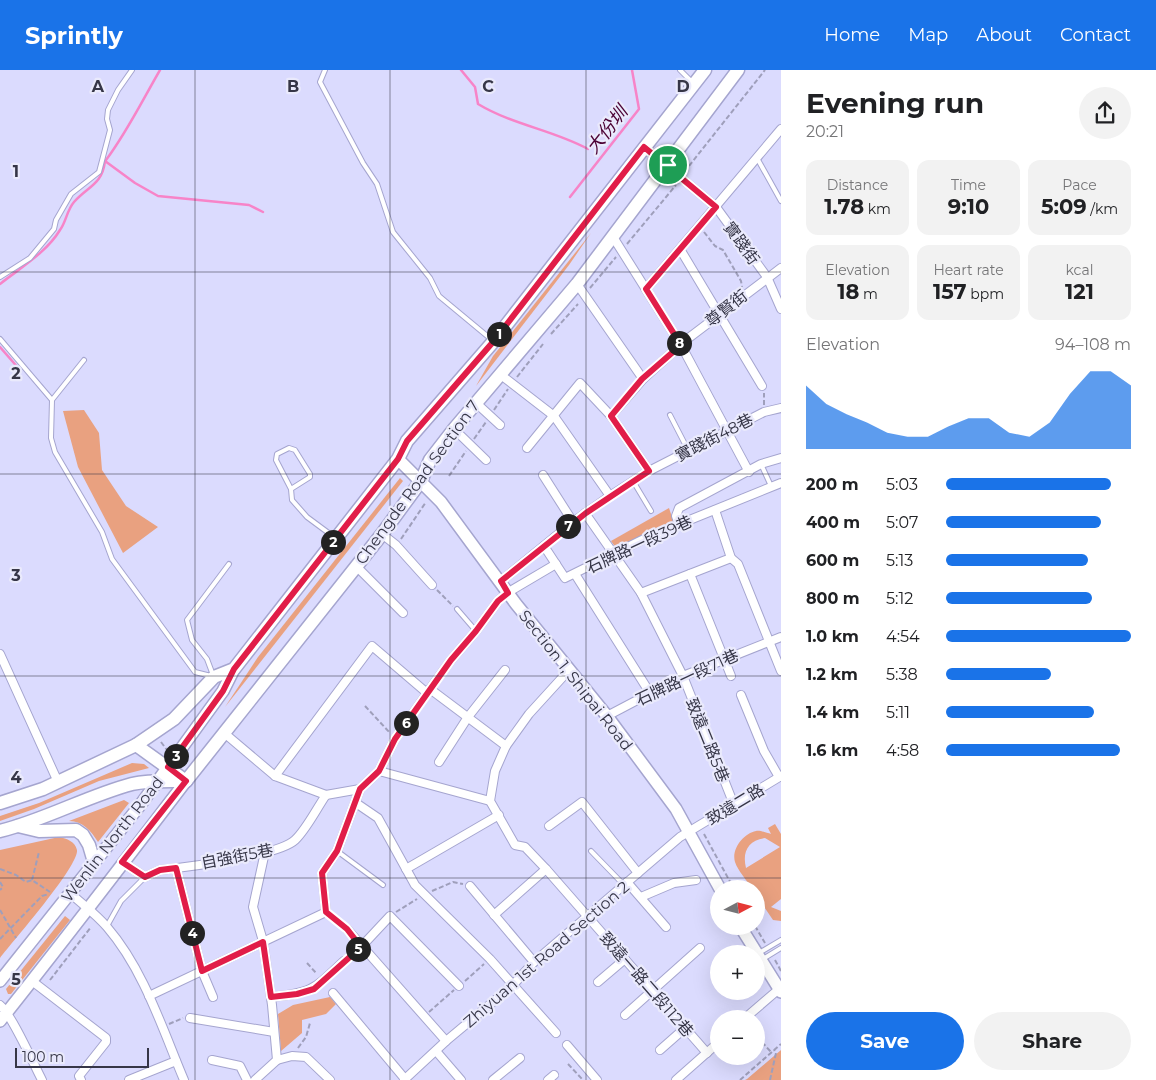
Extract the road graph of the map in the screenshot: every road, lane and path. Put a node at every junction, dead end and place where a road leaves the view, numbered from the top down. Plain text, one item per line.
1 (132, 70) edge
2 (325, 70) edge
3 (680, 70) edge
4 (705, 70) edge
5 (738, 70) edge
6 (765, 70) edge
7 (694, 84) junction
8 (781, 129) edge
9 (644, 147) junction
10 (757, 158) junction
11 (668, 165) junction
12 (689, 166) dead end
13 (676, 184) dead end
14 (781, 201) edge
15 (716, 207) junction
16 (700, 226) junction
17 (613, 237) junction
18 (680, 249) junction
19 (621, 250) junction
20 (781, 268) edge
21 (0, 277) edge
22 (767, 277) junction
23 (583, 287) junction
24 (646, 289) junction
25 (743, 295) junction
26 (578, 304) dead end
27 (781, 309) edge
28 (719, 314) junction
29 (551, 334) dead end
30 (0, 339) edge
31 (493, 342) junction
32 (544, 344) dead end
33 (681, 345) junction
34 (84, 360) dead end
35 (501, 375) junction
36 (642, 379) junction
37 (512, 383) junction
38 (762, 386) joint
39 (52, 400) junction
40 (475, 402) junction
41 (781, 408) edge
42 (764, 412) junction
43 (670, 415) dead end
44 (490, 416) junction
45 (554, 416) junction
46 (611, 416) junction
47 (500, 425) dead end
48 (454, 429) junction
49 (727, 430) junction
50 (470, 445) junction
51 (527, 448) dead end
52 (688, 450) junction
53 (781, 458) edge
54 (398, 459) junction
55 (486, 460) dead end
56 (761, 464) junction
57 (649, 471) junction
58 (749, 472) junction
59 (543, 475) dead end
60 (449, 476) dead end
61 (421, 481) junction
62 (633, 481) junction
63 (781, 483) edge
64 (771, 486) junction
65 (291, 489) junction
66 (610, 496) junction
67 (426, 502) dead end
68 (714, 510) junction
69 (651, 511) dead end
70 (586, 513) junction
71 (573, 522) junction
72 (679, 524) junction
73 (382, 534) junction
74 (336, 538) junction
75 (400, 541) dead end
76 (544, 546) junction
77 (614, 554) junction
78 (731, 558) junction
79 (230, 564) dead end
80 (556, 564) junction
81 (356, 566) junction
82 (575, 574) junction
83 (690, 574) junction
84 (501, 581) junction
85 (432, 585) joint
86 (508, 593) junction
87 (641, 593) junction
88 (457, 609) joint
89 (403, 613) dead end
90 (476, 631) junction
91 (781, 637) edge
92 (768, 641) junction
93 (0, 654) edge
94 (723, 659) junction
95 (234, 669) junction
96 (570, 669) junction
97 (505, 670) dead end
98 (781, 671) edge
99 (683, 676) junction
100 (731, 676) dead end
101 (214, 677) junction
102 (428, 691) junction
103 (650, 693) junction
104 (741, 695) dead end
105 (365, 706) dead end
106 (607, 716) junction
107 (468, 717) junction
108 (224, 732) junction
109 (395, 739) junction
110 (161, 742) dead end
111 (136, 744) junction
112 (506, 746) junction
113 (167, 750) dead end
114 (439, 762) dead end
115 (168, 767) junction
116 (379, 771) junction
117 (275, 776) junction
118 (780, 777) edge
119 (157, 781) junction
120 (186, 781) junction
121 (58, 782) junction
122 (360, 789) junction
123 (326, 795) junction
124 (490, 800) junction
125 (0, 803) edge
126 (356, 803) junction
127 (734, 805) junction
128 (498, 815) junction
129 (18, 826) junction
130 (549, 826) dead end
131 (0, 831) edge
132 (689, 832) junction
133 (704, 834) dead end
134 (337, 851) junction
135 (591, 851) dead end
136 (40, 852) dead end
137 (265, 852) junction
138 (94, 862) junction
139 (122, 862) junction
140 (176, 868) junction
141 (0, 869) edge
142 (406, 869) junction
143 (546, 870) junction
144 (638, 873) junction
145 (145, 877) junction
146 (699, 878) dead end
147 (32, 880) junction
148 (723, 880) edge
149 (724, 880) edge
150 (0, 882) edge
151 (625, 884) junction
152 (383, 885) dead end
153 (470, 886) dead end
154 (0, 890) edge
155 (70, 893) junction
156 (641, 897) junction
157 (88, 909) junction
158 (0, 910) edge
159 (326, 912) junction
160 (588, 914) junction
161 (494, 915) junction
162 (106, 926) junction
163 (91, 927) dead end
164 (666, 927) dead end
165 (10, 928) junction
166 (347, 929) joint
167 (16, 938) dead end
168 (0, 939) edge
169 (781, 940) edge
170 (263, 942) junction
171 (361, 947) junction
172 (700, 948) dead end
173 (781, 948) edge
174 (765, 952) edge
175 (765, 955) edge
176 (625, 959) junction
177 (344, 961) dead end
178 (534, 962) junction
179 (307, 963) dead end
180 (765, 967) edge
181 (202, 971) junction
182 (50, 980) dead end
183 (323, 980) junction
184 (0, 981) edge
185 (32, 981) junction
186 (598, 982) dead end
187 (459, 986) dead end
188 (512, 986) junction
189 (653, 990) junction
190 (780, 991) edge
191 (333, 994) dead end
192 (149, 996) junction
193 (213, 997) dead end
194 (271, 997) junction
195 (4, 1008) edge
196 (756, 1010) edge
197 (625, 1015) dead end
198 (190, 1018) joint
199 (0, 1021) edge
200 (310, 1023) dead end
201 (162, 1027) junction
202 (685, 1028) junction
203 (274, 1032) junction
204 (556, 1033) dead end
205 (446, 1041) junction
206 (781, 1044) edge
207 (567, 1045) dead end
208 (765, 1045) edge
209 (660, 1050) dead end
210 (710, 1050) edge
211 (774, 1050) junction
212 (436, 1051) junction
213 (771, 1052) junction
214 (707, 1053) junction
215 (292, 1056) junction
216 (520, 1058) dead end
217 (212, 1060) dead end
218 (276, 1060) junction
219 (176, 1061) junction
220 (568, 1064) dead end
221 (80, 1078) edge
222 (42, 1080) edge
223 (129, 1080) edge
224 (184, 1080) edge
225 (247, 1080) edge
226 (255, 1080) edge
227 (330, 1080) edge
228 (405, 1080) edge
229 (461, 1080) edge
230 (493, 1080) edge
231 (583, 1080) edge
232 (597, 1080) edge
233 (676, 1080) edge
234 (740, 1080) edge
235 (770, 1080) edge

1 - 21 lane
2 - 31 lane
3 - 7 lane
4 - 7 main road, Chengde Road Section 7
5 - 11 main road, Chengde Road Section 7
6 - 12 path
7 - 9 main road, Chengde Road Section 7
8 - 10 street
9 - 11 street, 實踐街
9 - 31 main road, Chengde Road Section 7
10 - 14 lane
10 - 15 street
11 - 15 street, 實踐街
11 - 17 main road, Chengde Road Section 7
13 - 19 path
15 - 16 street
15 - 22 street, 實踐街
16 - 18 street
16 - 25 path
17 - 19 street
17 - 23 main road, Chengde Road Section 7
18 - 24 street
18 - 28 street
19 - 23 path
19 - 24 street
20 - 22 street, 尊賢街
22 - 25 street, 尊賢街
22 - 27 street, 實踐街
23 - 35 main road, Chengde Road Section 7
23 - 36 street
24 - 33 street
25 - 28 street, 尊賢街
26 - 29 path
28 - 33 street, 尊賢街
28 - 38 street
30 - 39 lane
31 - 54 main road, Chengde Road Section 7
32 - 37 path
33 - 36 street, 尊賢街
33 - 49 street
34 - 39 lane
35 - 37 street
35 - 40 main road, Chengde Road Section 7
36 - 46 street, 尊賢街
37 - 44 path
37 - 45 street
38 - 42 path
39 - 101 lane
40 - 44 street
40 - 48 main road, Chengde Road Section 7
41 - 42 street, 實踐街48巷
42 - 49 street, 實踐街48巷
43 - 52 lane
44 - 47 street
44 - 50 path
45 - 46 street
45 - 51 street
45 - 66 street
46 - 57 street
48 - 50 street
48 - 61 main road, Chengde Road Section 7
49 - 52 street, 實踐街48巷
49 - 58 street
50 - 55 street
50 - 60 path
52 - 57 street, 實踐街48巷
53 - 56 street
54 - 61 main road, Section 1, Shipai Road
54 - 74 main road, Chengde Road Section 7
56 - 58 street
56 - 64 lane
57 - 62 street, 實踐街48巷
58 - 72 street
59 - 71 street
61 - 73 main road, Chengde Road Section 7
61 - 84 main road, Section 1, Shipai Road
62 - 66 street, 實踐街48巷
62 - 69 lane
63 - 64 street, 石牌路一段39巷
64 - 68 street, 石牌路一段39巷
65 - 65 lane
65 - 74 lane
66 - 70 street, 實踐街48巷
67 - 75 path
68 - 72 street, 石牌路一段39巷
68 - 78 street
70 - 71 street, 實踐街48巷
70 - 77 street, 致遠二路5巷
71 - 76 street, 實踐街48巷
72 - 77 street, 石牌路一段39巷
73 - 81 main road, Chengde Road Section 7
73 - 85 street
74 - 95 main road, Chengde Road Section 7
76 - 80 street
76 - 84 street, 實踐街48巷
77 - 82 street, 石牌路一段39巷
77 - 87 street, 致遠二路5巷
78 - 83 street
78 - 92 street
79 - 101 lane
80 - 82 street, 石牌路一段39巷
80 - 86 street
81 - 89 street
81 - 108 main road, Chengde Road Section 7
82 - 103 street
83 - 87 street
83 - 94 street
84 - 86 main road, Section 1, Shipai Road
85 - 88 path
86 - 90 street
86 - 96 main road, Section 1, Shipai Road
87 - 99 street, 致遠二路5巷
88 - 90 lane
90 - 102 street
91 - 92 street, 石牌路一段71巷
92 - 94 street, 石牌路一段71巷
92 - 98 street
93 - 121 street
94 - 99 street, 石牌路一段71巷
94 - 100 street
95 - 101 main road
95 - 115 main road, Wenlin North Road
96 - 106 main road, Section 1, Shipai Road
96 - 112 street
97 - 107 street
99 - 103 street, 石牌路一段71巷
99 - 127 street, 致遠二路5巷
101 - 111 main road
102 - 107 street
102 - 109 street
102 - 117 street
103 - 106 street, 石牌路一段71巷
104 - 118 street
105 - 109 path
106 - 132 main road, Section 1, Shipai Road
107 - 112 street
107 - 114 street
108 - 117 street
108 - 120 main road, Chengde Road Section 7
109 - 116 street
110 - 113 path
111 - 115 main road
111 - 121 main road
112 - 124 street
115 - 119 main road, Wenlin North Road
115 - 120 main road
116 - 122 street
116 - 124 street
117 - 123 street
118 - 127 street, 致遠二路
119 - 120 main road
119 - 129 main road
119 - 138 main road, Wenlin North Road
120 - 139 main road, Wenlin North Road
121 - 125 main road
122 - 123 street
122 - 126 street
123 - 137 street, 自強街5巷
124 - 128 street
126 - 134 street
126 - 142 street
127 - 132 street, 致遠二路
128 - 142 street
128 - 143 street, 致遠一路二段112巷
129 - 131 main road
129 - 138 main road
130 - 144 street
132 - 144 street, Zhiyuan 1st Road Section 2
132 - 148 main road, Section 1, Shipai Road
133 - 149 path
134 - 152 lane
134 - 159 street
135 - 151 lane
136 - 147 path
137 - 140 street, 自強街5巷
137 - 170 street
138 - 155 main road, Wenlin North Road
139 - 145 street
139 - 157 main road, Wenlin North Road
140 - 145 street, 自強街5巷
140 - 181 street
141 - 147 path
142 - 188 street
143 - 160 street, 致遠一路二段112巷
143 - 161 street
144 - 151 street, Zhiyuan 1st Road Section 2
145 - 162 lane, 自強街5巷
146 - 156 street
147 - 165 path
150 - 154 path
151 - 156 street
151 - 160 street, Zhiyuan 1st Road Section 2
153 - 161 street
155 - 157 street
155 - 184 main road, Wenlin North Road
156 - 164 street
157 - 162 street
157 - 185 main road, Wenlin North Road
158 - 165 path
159 - 166 path
159 - 170 street
160 - 176 street, 致遠一路二段112巷
160 - 178 street, Zhiyuan 1st Road Section 2
161 - 178 street
162 - 192 street
163 - 182 path
165 - 167 path
165 - 168 path
166 - 171 street
169 - 174 lane
170 - 181 street
170 - 194 street
171 - 187 street
171 - 205 street
172 - 189 street
173 - 175 lane
176 - 186 street
176 - 189 street, 致遠一路二段112巷
177 - 183 street
178 - 188 street, Zhiyuan 1st Road Section 2
179 - 183 path
180 - 190 main road
181 - 192 street
181 - 193 street
183 - 194 street
185 - 195 main road, Wenlin North Road
185 - 221 street
188 - 204 street
188 - 205 street, Zhiyuan 1st Road Section 2
189 - 197 street
189 - 202 street, 致遠一路二段112巷
190 - 196 street
191 - 228 street
192 - 201 street
194 - 203 street
195 - 199 main road, Wenlin North Road
195 - 222 street
198 - 201 path
198 - 203 street
200 - 215 path
201 - 219 street
202 - 209 street
202 - 214 street, 致遠一路二段112巷
203 - 218 street
205 - 212 street, Zhiyuan 1st Road Section 2
206 - 211 path
207 - 232 street
208 - 213 path
210 - 214 street
211 - 213 path
211 - 235 path
212 - 228 street, Zhiyuan 1st Road Section 2
212 - 229 street
213 - 234 path
214 - 233 street
215 - 218 street
215 - 227 street
216 - 230 street
217 - 225 street
218 - 226 street
219 - 223 street
219 - 224 street
220 - 231 path

